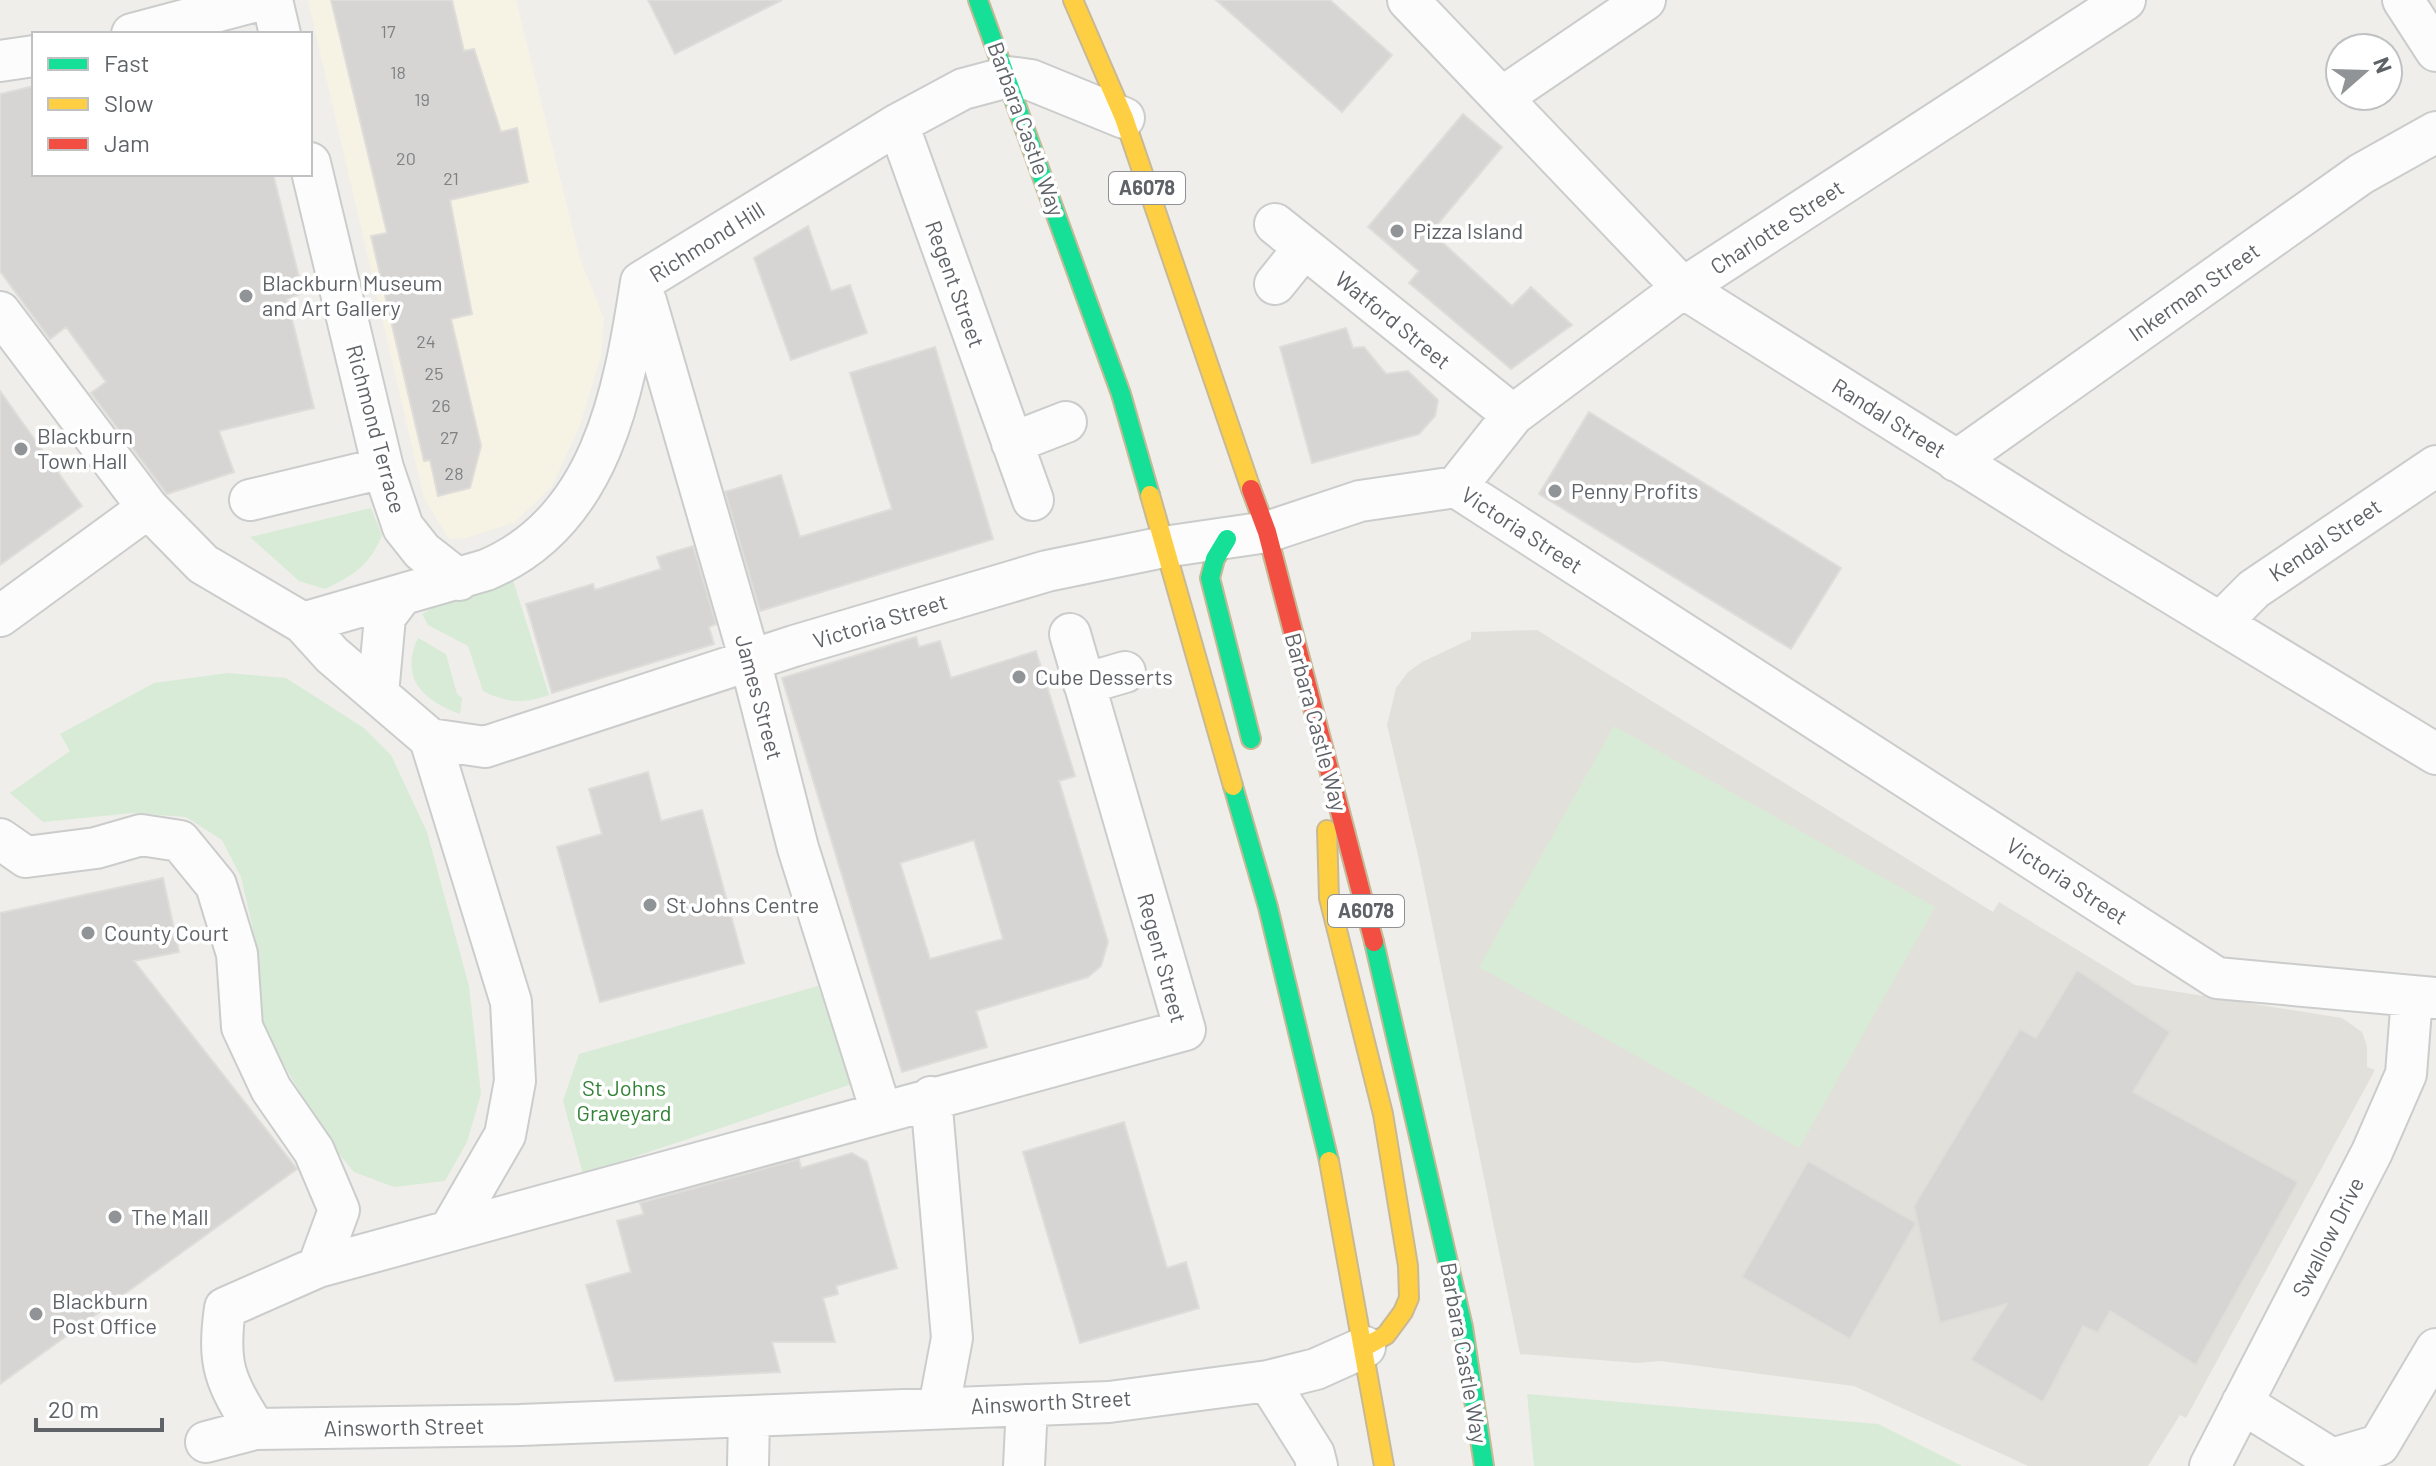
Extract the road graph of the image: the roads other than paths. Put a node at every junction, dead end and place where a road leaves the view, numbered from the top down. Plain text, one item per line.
1 (260, 0) edge
2 (272, 0) edge
3 (978, 0) edge
4 (1073, 0) edge
5 (1408, 0) edge
6 (1645, 0) edge
7 (2125, 0) edge
8 (2403, 0) edge
9 (140, 32) edge
10 (280, 32) edge
11 (2436, 51) edge
12 (32, 56) edge
13 (0, 61) edge
14 (1008, 77) junction
15 (1504, 96) junction
16 (1124, 118) junction
17 (898, 124) junction
18 (2436, 132) edge
19 (312, 171) edge
20 (641, 282) junction
21 (1275, 284) dead end
22 (1683, 288) junction
23 (0, 312) edge
24 (1513, 415) junction
25 (1066, 422) dead end
26 (1012, 443) junction
27 (1956, 461) junction
28 (2436, 466) edge
29 (383, 468) junction
30 (1456, 487) junction
31 (250, 500) dead end
32 (1033, 500) dead end
33 (148, 508) junction
34 (1267, 532) junction
35 (1227, 539) junction
36 (1164, 547) junction
37 (459, 580) junction
38 (401, 596) junction
39 (0, 616) edge
40 (2221, 622) junction
41 (303, 623) junction
42 (1070, 634) dead end
43 (750, 660) junction
44 (1125, 672) dead end
45 (1084, 684) junction
46 (378, 694) junction
47 (430, 739) junction
48 (1324, 752) junction
49 (2436, 754) edge
50 (1256, 758) dead end
51 (0, 839) edge
52 (1268, 846) dead end
53 (1268, 907) junction
54 (2424, 997) edge
55 (931, 1097) junction
56 (881, 1111) junction
57 (450, 1230) junction
58 (318, 1267) junction
59 (1365, 1347) junction
60 (2436, 1349) edge
61 (1268, 1381) junction
62 (2242, 1403) junction
63 (1027, 1405) junction
64 (939, 1407) junction
65 (749, 1417) junction
66 (255, 1429) junction
67 (206, 1442) dead end
68 (748, 1466) edge
69 (1024, 1466) edge
70 (1317, 1466) edge
71 (1384, 1466) edge
72 (1484, 1466) edge
73 (2210, 1466) edge

1 - 9 street
2 - 10 street
3 - 14 highway, Barbara Castle Way
4 - 16 highway, Barbara Castle Way / A6078
5 - 15 street, Randal Street
6 - 15 street
7 - 22 street, Charlotte Street
8 - 11 street
12 - 13 street
14 - 16 street, Richmond Hill
14 - 17 street, Richmond Hill
14 - 36 highway, Barbara Castle Way
15 - 22 street, Randal Street
16 - 34 highway, Barbara Castle Way / A6078
17 - 20 street, Richmond Hill
17 - 26 street, Regent Street
18 - 27 street, Inkerman Street
19 - 29 street, Richmond Terrace
20 - 37 street, Richmond Hill
20 - 43 street, James Street
21 - 24 street, Watford Street
22 - 24 street, Charlotte Street
22 - 27 street, Randal Street
23 - 33 street
24 - 30 street, Charlotte Street
25 - 26 street
26 - 32 street, Regent Street
27 - 40 street, Randal Street
28 - 40 street, Kendal Street
29 - 31 street
29 - 37 street, Richmond Terrace
30 - 34 street, Victoria Street
30 - 54 street, Victoria Street
33 - 39 street
33 - 41 street
34 - 35 street, Victoria Street
34 - 48 highway, Barbara Castle Way / A6078
35 - 36 street, Victoria Street
35 - 50 highway
36 - 43 street, Victoria Street
36 - 53 highway, Barbara Castle Way
37 - 38 street, Richmond Hill
38 - 41 street, Richmond Hill
38 - 46 street
40 - 49 street, Randal Street
41 - 46 street
42 - 45 street, Regent Street
43 - 47 street, Victoria Street
43 - 56 street, James Street
44 - 45 street
45 - 55 street, Regent Street
46 - 47 street
47 - 57 street
48 - 59 highway
48 - 72 highway, Barbara Castle Way / A6078
51 - 58 street
52 - 53 highway
53 - 59 highway, Barbara Castle Way
54 - 62 street, Swallow Drive
55 - 56 street
55 - 64 street
56 - 57 street
57 - 58 street
58 - 66 street
59 - 61 street, Ainsworth Street
59 - 71 highway, Barbara Castle Way
60 - 62 street
61 - 63 street, Ainsworth Street
61 - 70 street
62 - 73 street, Swallow Drive
63 - 64 street, Ainsworth Street
63 - 69 street
64 - 65 street, Ainsworth Street
65 - 66 street, Ainsworth Street
65 - 68 street
66 - 67 street, Ainsworth Street

